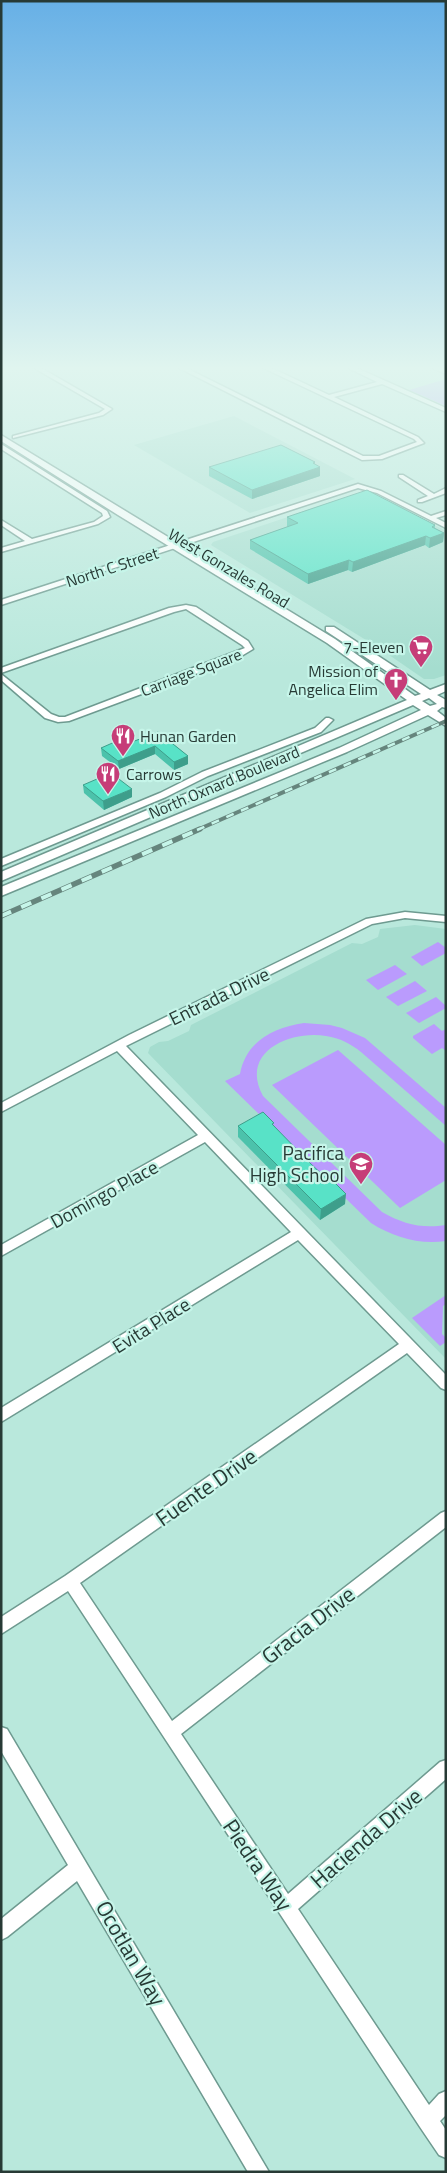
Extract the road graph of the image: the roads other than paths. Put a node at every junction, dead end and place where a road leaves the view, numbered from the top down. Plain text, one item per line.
1 (33, 466) edge
2 (48, 466) edge
3 (62, 466) edge
4 (402, 476) dead end
5 (446, 490) edge
6 (433, 496) junction
7 (420, 501) dead end
8 (446, 513) edge
9 (431, 518) junction
10 (1, 522) edge
11 (446, 526) edge
12 (30, 541) junction
13 (186, 543) junction
14 (175, 546) junction
15 (1, 550) edge
16 (240, 574) dead end
17 (279, 601) junction
18 (1, 603) edge
19 (1, 671) edge
20 (1, 676) edge
21 (446, 687) edge
22 (429, 694) junction
23 (415, 699) junction
24 (445, 704) edge
25 (429, 710) junction
26 (329, 720) dead end
27 (446, 722) edge
28 (228, 781) junction
29 (227, 797) junction
30 (1, 863) edge
31 (1, 877) edge
32 (1, 892) edge
33 (446, 920) edge
34 (119, 1046) junction
35 (1, 1108) edge
36 (206, 1136) junction
37 (299, 1233) junction
38 (1, 1251) edge
39 (408, 1345) junction
40 (446, 1384) edge
41 (1, 1416) edge
42 (446, 1518) edge
43 (70, 1581) junction
44 (1, 1626) edge
45 (170, 1733) junction
46 (1, 1735) edge
47 (446, 1768) edge
48 (80, 1867) junction
49 (286, 1908) junction
50 (1, 1931) edge
51 (446, 2101) edge
52 (427, 2120) junction
53 (446, 2148) edge
54 (259, 2172) edge

1 - 12 street
2 - 14 main road, West Gonzales Road
3 - 13 main road, West Gonzales Road
4 - 6 street
5 - 6 street
6 - 7 street
8 - 9 street
9 - 11 street
9 - 13 street, North C Street
10 - 12 street
12 - 15 street
13 - 14 street, North C Street
13 - 16 main road, West Gonzales Road
14 - 17 main road, West Gonzales Road
14 - 18 street, North C Street
17 - 22 main road, West Gonzales Road
17 - 23 main road, West Gonzales Road
19 - 20 street, Carriage Square
21 - 22 main road, North Oxnard Boulevard
22 - 23 main road, North Oxnard Boulevard
22 - 24 main road, West Gonzales Road
23 - 25 main road, West Gonzales Road
23 - 28 main road, North Oxnard Boulevard
24 - 25 main road, North Oxnard Boulevard
25 - 27 main road, West Gonzales Road
25 - 29 main road, North Oxnard Boulevard
26 - 30 street
28 - 29 main road
28 - 31 main road, North Oxnard Boulevard
29 - 32 main road, North Oxnard Boulevard
33 - 34 street, Entrada Drive
34 - 35 street, Entrada Drive
34 - 36 street
36 - 37 street
36 - 38 street, Domingo Place
37 - 39 street
37 - 41 street, Evita Place
39 - 40 street
39 - 43 street, Fuente Drive
42 - 45 street, Gracia Drive
43 - 44 street, Fuente Drive
43 - 45 street, Piedra Way
45 - 49 street, Piedra Way
46 - 48 street, Ocotlan Way
47 - 49 street, Hacienda Drive
48 - 50 street
48 - 54 street, Ocotlan Way
49 - 52 street, Piedra Way
51 - 52 street
52 - 53 street, Piedra Way

